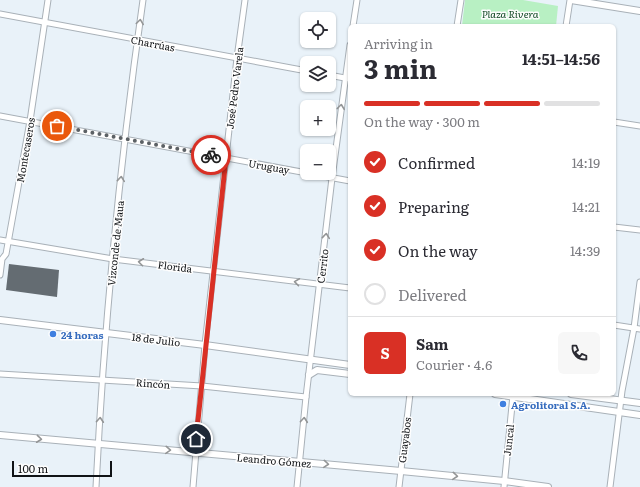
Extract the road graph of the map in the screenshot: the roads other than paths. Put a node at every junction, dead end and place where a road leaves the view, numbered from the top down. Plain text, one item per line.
1 (48, 0) edge
2 (143, 0) edge
3 (245, 0) edge
4 (356, 0) edge
5 (461, 0) edge
6 (570, 0) edge
7 (640, 11) edge
8 (0, 14) edge
9 (45, 22) junction
10 (353, 24) edge
11 (457, 24) edge
12 (566, 24) edge
13 (138, 40) junction
14 (237, 58) junction
15 (300, 70) edge
16 (336, 76) edge
17 (348, 78) edge
18 (0, 116) edge
19 (30, 122) junction
20 (616, 122) edge
21 (640, 126) edge
22 (125, 139) junction
23 (336, 153) edge
24 (226, 158) junction
25 (300, 172) edge
26 (336, 179) edge
27 (332, 180) edge
28 (348, 181) edge
29 (616, 227) edge
30 (640, 230) edge
31 (0, 240) edge
32 (8, 242) junction
33 (113, 258) junction
34 (214, 270) junction
35 (0, 275) edge
36 (640, 282) edge
37 (320, 285) junction
38 (348, 288) edge
39 (0, 320) edge
40 (616, 325) edge
41 (637, 328) edge
42 (106, 333) junction
43 (205, 345) junction
44 (311, 360) junction
45 (348, 365) edge
46 (0, 374) edge
47 (348, 374) edge
48 (309, 376) junction
49 (102, 379) junction
50 (202, 386) junction
51 (306, 396) junction
52 (410, 396) edge
53 (513, 396) edge
54 (519, 396) edge
55 (585, 396) edge
56 (621, 401) junction
57 (640, 403) edge
58 (620, 412) junction
59 (640, 415) edge
60 (0, 435) edge
61 (98, 445) junction
62 (195, 452) junction
63 (300, 462) junction
64 (401, 471) junction
65 (504, 484) edge
66 (96, 487) edge
67 (193, 487) edge
68 (298, 487) edge
69 (399, 487) edge
70 (548, 487) edge
71 (610, 487) edge

1 - 9 street, Montecaseros
13 -> 2 street, Vizconde de Maua
3 - 14 street, José Pedro Varela
4 - 10 street
5 - 11 street
6 - 7 street
6 - 12 street
8 - 9 street, Charrúas
9 - 13 street, Charrúas
9 - 19 street, Montecaseros
13 - 14 street, Charrúas
13 - 22 street, Vizconde de Maua
14 - 15 street, Charrúas
14 - 24 street, José Pedro Varela
16 - 17 street
23 -> 17 street, Cerrito
18 - 19 street, Uruguay
19 - 22 street, Uruguay
19 - 32 street, Montecaseros
20 - 21 street
22 - 24 street, Uruguay
33 -> 22 street, Vizconde de Maua
24 - 25 street, Uruguay
24 - 34 street, José Pedro Varela
26 - 28 street, Uruguay
37 -> 27 street, Cerrito
29 - 30 street
31 - 32 street, Florida
32 - 33 street, Florida
32 - 35 street, Montecaseros
34 -> 33 street, Florida
33 - 42 street, Vizconde de Maua
37 -> 34 street, Florida
34 - 43 street, José Pedro Varela
36 - 41 street
37 - 38 street, Florida
37 - 44 street, Cerrito
39 - 42 street, 18 de Julio
40 - 41 street
41 - 56 street
42 - 43 street, 18 de Julio
42 - 49 street, Vizconde de Maua
43 - 44 street, 18 de Julio
43 - 50 street, José Pedro Varela
44 - 45 street, 18 de Julio
44 - 48 street, Cerrito
46 - 49 street, Rincón
47 - 48 street
48 - 51 street, Cerrito
49 - 50 street, Rincón
61 -> 49 street, Vizconde de Maua
50 - 51 street, Rincón
50 - 62 street, José Pedro Varela
63 -> 51 street, Cerrito
52 - 64 street, Guayabos
53 - 65 street, Juncal
54 - 58 street
55 - 56 street
56 - 57 street
56 - 58 street
58 - 59 street
58 - 71 street
60 -> 61 street, Leandro Gómez
61 -> 62 street, Leandro Gómez
61 - 66 street, Vizconde de Maua
62 - 63 street, Leandro Gómez
62 - 67 street, José Pedro Varela
63 -> 64 street, Leandro Gómez
63 - 68 street, Cerrito
64 -> 65 street, Leandro Gómez
64 - 69 street, Guayabos
65 - 70 street, Leandro Gómez

